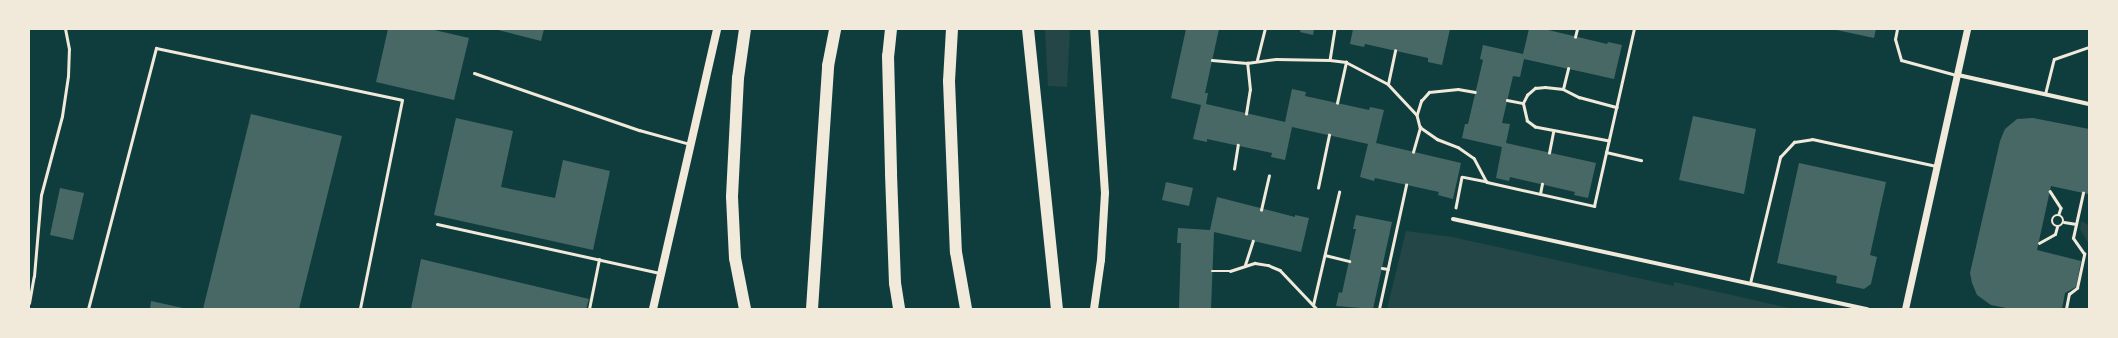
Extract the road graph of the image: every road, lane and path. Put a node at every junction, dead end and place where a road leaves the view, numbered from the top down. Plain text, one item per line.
1 (65, 29) edge
2 (717, 29) edge
3 (745, 29) edge
4 (835, 29) edge
5 (891, 29) edge
6 (952, 29) edge
7 (1028, 29) edge
8 (1094, 29) edge
9 (1265, 29) edge
10 (1335, 29) edge
11 (1576, 29) edge
12 (1634, 29) edge
13 (1897, 29) edge
14 (1967, 29) edge
15 (1575, 37) dead end
16 (2089, 47) edge
17 (1396, 51) dead end
18 (1212, 60) dead end
19 (1257, 60) junction
20 (1330, 60) junction
21 (1346, 62) junction
22 (1247, 63) junction
23 (1568, 69) dead end
24 (474, 73) dead end
25 (1958, 75) junction
26 (1388, 84) junction
27 (1563, 89) junction
28 (1475, 92) dead end
29 (2045, 94) junction
30 (1507, 100) dead end
31 (1337, 103) dead end
32 (1523, 103) junction
33 (2089, 104) edge
34 (1616, 107) junction
35 (1246, 114) dead end
36 (1417, 115) junction
37 (1420, 127) junction
38 (1553, 132) junction
39 (1329, 135) dead end
40 (1609, 140) junction
41 (690, 144) junction
42 (1238, 145) dead end
43 (1414, 152) dead end
44 (1606, 152) junction
45 (1549, 153) dead end
46 (1642, 160) dead end
47 (1937, 166) junction
48 (1234, 169) dead end
49 (1269, 176) dead end
50 (1487, 182) junction
51 (1542, 184) dead end
52 (1406, 185) dead end
53 (1318, 188) dead end
54 (2050, 191) dead end
55 (1339, 192) dead end
56 (2083, 193) dead end
57 (1540, 194) junction
58 (1261, 210) dead end
59 (2059, 214) junction
60 (1453, 219) joint
61 (2064, 222) junction
62 (437, 224) dead end
63 (2076, 224) junction
64 (2056, 227) junction
65 (1253, 241) dead end
66 (2038, 243) dead end
67 (1325, 255) junction
68 (599, 259) junction
69 (1349, 261) dead end
70 (1245, 265) junction
71 (1382, 268) dead end
72 (1388, 269) junction
73 (1212, 271) dead end
74 (661, 273) junction
75 (1750, 283) junction
76 (29, 303) edge
77 (1313, 306) junction
78 (88, 309) edge
79 (360, 309) edge
80 (588, 309) edge
81 (653, 309) edge
82 (745, 309) edge
83 (812, 309) edge
84 (899, 309) edge
85 (966, 309) edge
86 (1057, 309) edge
87 (1094, 309) edge
88 (1317, 309) edge
89 (1379, 309) edge
90 (1867, 309) edge
91 (1905, 309) edge
92 (2066, 309) edge

1 - 76 lane
2 - 41 main road
3 - 82 highway
4 - 83 highway
5 - 84 highway
6 - 85 highway
7 - 86 highway
8 - 87 main road
9 - 19 path
10 - 20 path
11 - 15 path
12 - 34 path
13 - 25 lane
14 - 25 street
16 - 29 lane
17 - 26 path
18 - 22 path
19 - 20 path
19 - 22 path
20 - 21 path
21 - 26 path
21 - 31 path
22 - 35 path
23 - 27 path
24 - 41 lane
25 - 29 street
25 - 47 street
26 - 36 path
27 - 32 path
27 - 34 path
28 - 36 path
29 - 33 street
30 - 32 path
32 - 38 path
34 - 40 path
36 - 37 path
37 - 43 path
37 - 50 path
38 - 40 path
38 - 45 path
39 - 53 path
40 - 44 path
41 - 74 main road
42 - 48 path
44 - 46 path
44 - 57 path
47 - 75 lane
47 - 91 street
49 - 58 path
50 - 57 path
50 - 60 path
51 - 57 path
52 - 72 path
54 - 59 path
55 - 67 path
56 - 63 path
59 - 61 path
59 - 64 path
60 - 75 street
61 - 63 path
61 - 64 path
62 - 68 lane
63 - 92 path
64 - 66 path
65 - 70 path
67 - 69 path
67 - 77 path
68 - 74 lane
68 - 80 lane
70 - 73 path
70 - 77 path
71 - 72 path
72 - 89 path
74 - 81 main road
75 - 90 street
77 - 88 path
78 - 79 lane

